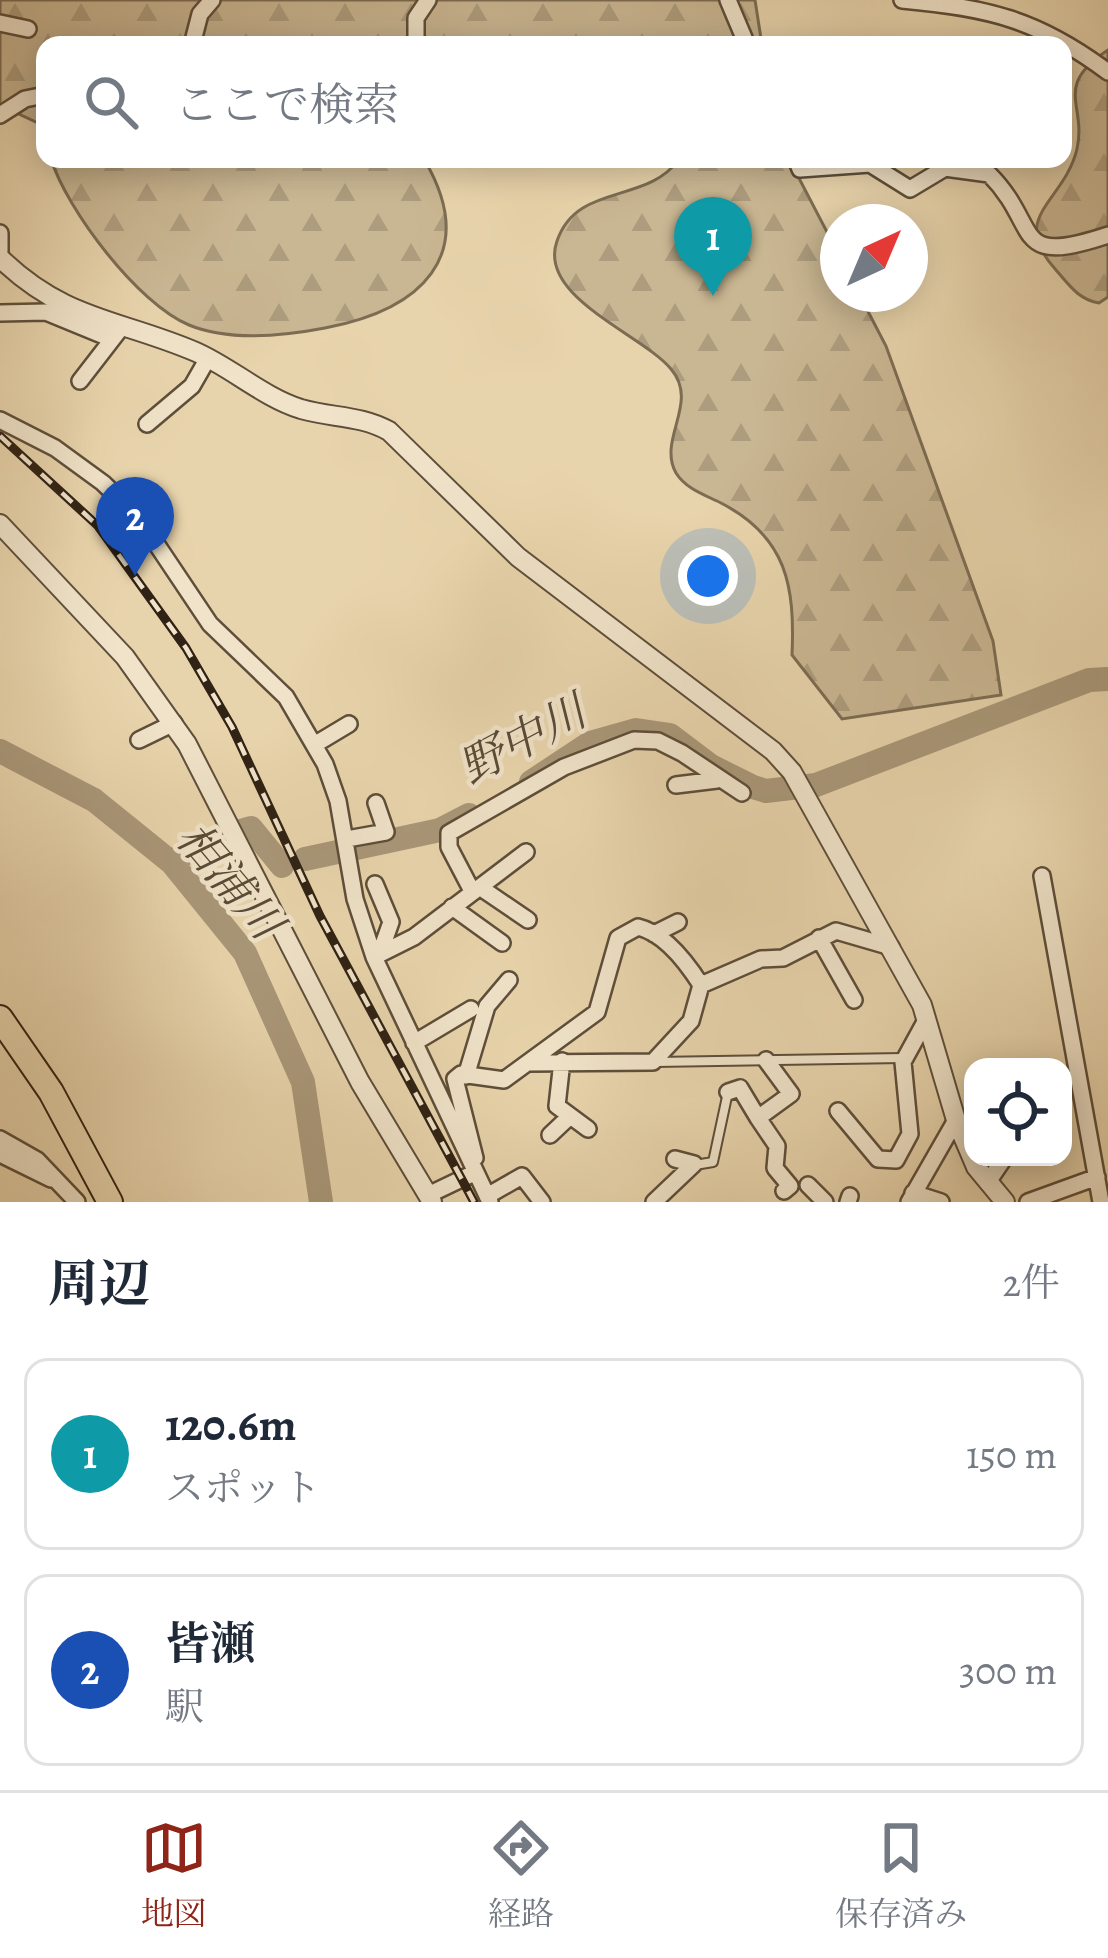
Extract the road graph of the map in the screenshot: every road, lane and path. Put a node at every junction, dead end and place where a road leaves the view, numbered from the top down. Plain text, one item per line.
1 (212, 0) edge
2 (428, 0) edge
3 (728, 0) edge
4 (902, 0) edge
5 (0, 23) edge
6 (28, 29) dead end
7 (194, 36) edge
8 (416, 36) edge
9 (743, 36) edge
10 (1059, 36) edge
11 (1072, 45) edge
12 (1108, 72) edge
13 (36, 97) edge
14 (0, 115) edge
15 (876, 168) edge
16 (945, 168) edge
17 (945, 168) edge
18 (0, 233) edge
19 (1108, 235) edge
20 (0, 255) edge
21 (0, 313) edge
22 (115, 326) junction
23 (208, 358) junction
24 (80, 381) dead end
25 (0, 420) edge
26 (147, 424) dead end
27 (0, 524) edge
28 (174, 723) junction
29 (349, 724) dead end
30 (139, 740) dead end
31 (314, 745) junction
32 (717, 779) junction
33 (676, 785) dead end
34 (742, 794) dead end
35 (376, 803) dead end
36 (346, 839) junction
37 (526, 852) dead end
38 (1042, 876) dead end
39 (375, 884) dead end
40 (476, 889) junction
41 (452, 907) junction
42 (524, 912) dead end
43 (678, 922) dead end
44 (654, 934) junction
45 (819, 938) junction
46 (502, 943) dead end
47 (891, 947) junction
48 (377, 955) junction
49 (509, 980) dead end
50 (700, 985) junction
51 (854, 1000) dead end
52 (471, 1010) dead end
53 (0, 1018) edge
54 (926, 1021) junction
55 (414, 1043) junction
56 (905, 1058) junction
57 (766, 1060) junction
58 (562, 1061) junction
59 (653, 1062) junction
60 (528, 1063) junction
61 (466, 1076) junction
62 (728, 1092) joint
63 (838, 1111) dead end
64 (568, 1118) junction
65 (758, 1118) junction
66 (956, 1120) junction
67 (588, 1130) dead end
68 (550, 1135) dead end
69 (0, 1139) edge
70 (0, 1154) edge
71 (675, 1159) dead end
72 (694, 1164) junction
73 (999, 1166) edge
74 (474, 1173) junction
75 (1097, 1177) junction
76 (54, 1180) junction
77 (988, 1182) junction
78 (808, 1185) dead end
79 (784, 1191) dead end
80 (911, 1197) edge
81 (430, 1198) edge
82 (488, 1199) edge
83 (77, 1202) edge
84 (110, 1202) edge
85 (542, 1202) edge
86 (654, 1202) edge
87 (825, 1202) edge
88 (941, 1202) edge
89 (1004, 1202) edge
90 (1028, 1202) edge
91 (1101, 1202) edge

1 - 7 street
2 - 8 street
3 - 9 street
4 - 10 street
5 - 6 street
11 - 12 street
13 - 14 street
15 - 16 street
17 - 19 street
18 - 20 street
20 - 22 street
21 - 22 street
22 - 23 street
22 - 24 street
23 - 26 street
23 - 47 street
25 - 31 street
27 - 28 street
28 - 30 street
28 - 81 street
29 - 31 street
31 - 36 street
32 - 33 street
32 - 34 street
32 - 40 street
35 - 36 street
36 - 48 street
37 - 40 street
38 - 75 street
39 - 48 street
40 - 41 street
40 - 42 street
41 - 46 street
41 - 48 street
43 - 44 street
44 - 50 street
44 - 60 street
45 - 47 street
45 - 50 street
45 - 51 street
47 - 54 street
48 - 55 street
49 - 61 street
50 - 59 street
52 - 55 street
53 - 84 highway
54 - 56 street
54 - 66 street
55 - 74 street
56 - 57 lane
56 - 63 street
57 - 59 lane
57 - 65 street
58 - 59 street
58 - 60 street
58 - 64 street
60 - 61 street
61 - 74 street
62 - 65 street
62 - 72 lane
64 - 67 street
64 - 68 street
65 - 79 street
66 - 77 street
66 - 80 street
69 - 76 street
70 - 76 street
71 - 72 street
72 - 86 street
73 - 77 street
74 - 81 street
74 - 82 street
75 - 90 street
75 - 91 street
76 - 83 street
77 - 89 street
78 - 87 street
80 - 88 street
82 - 85 street

